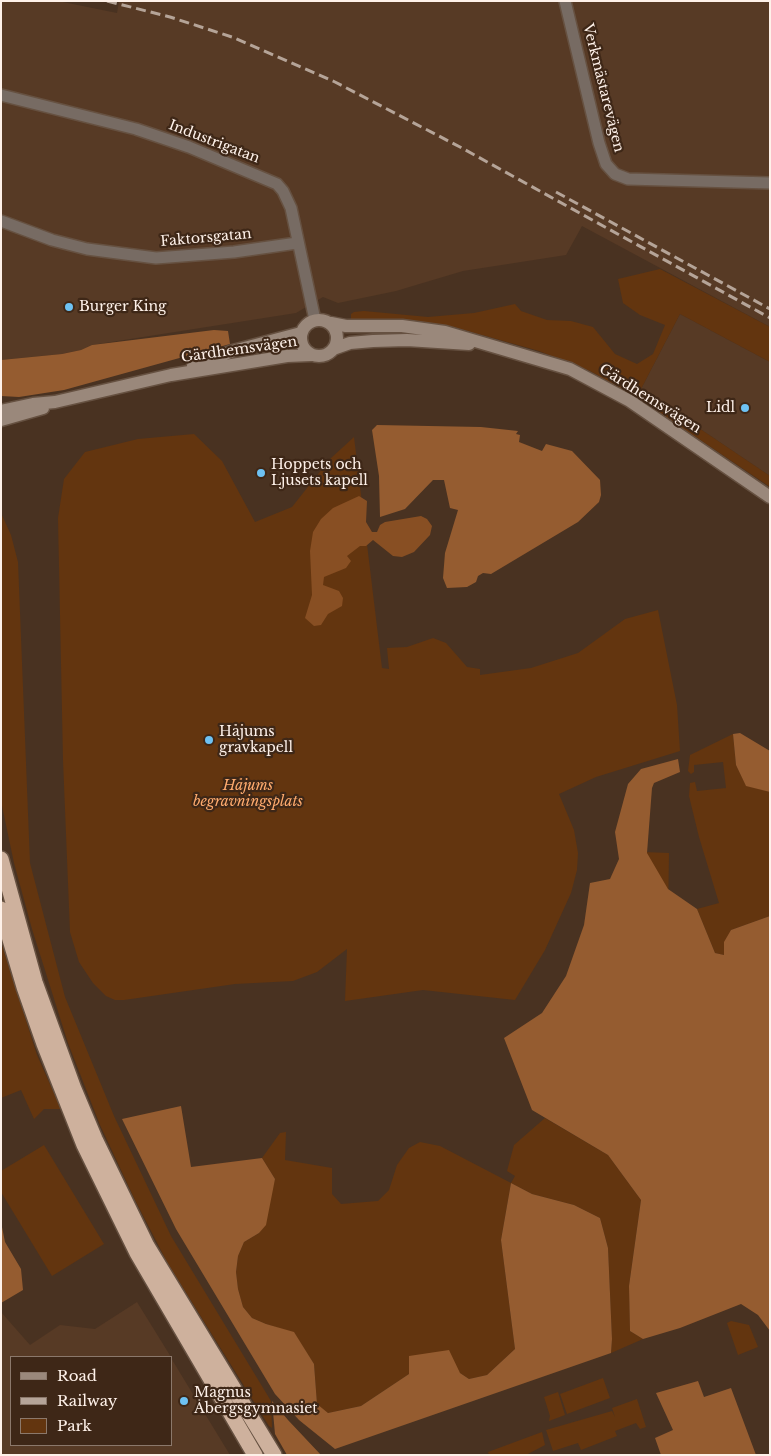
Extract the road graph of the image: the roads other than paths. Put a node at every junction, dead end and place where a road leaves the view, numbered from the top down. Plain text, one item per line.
1 (565, 1) edge
2 (1, 95) edge
3 (770, 184) edge
4 (1, 221) edge
5 (298, 243) junction
6 (315, 320) junction
7 (331, 323) junction
8 (301, 333) junction
9 (503, 348) junction
10 (333, 349) junction
11 (311, 355) junction
12 (171, 375) junction
13 (55, 402) junction
14 (1, 410) edge
15 (1, 420) edge
16 (770, 497) edge
17 (1, 859) edge
18 (1, 909) edge
19 (255, 1455) edge
20 (274, 1455) edge

1 - 3 street, Verkmästarevägen
2 - 5 street, Industrigatan
4 - 5 street, Faktorsgatan
5 - 6 street, Industrigatan
6 - 7 main road
6 - 8 main road
7 - 9 main road, Gärdhemsvägen
7 - 10 main road
8 - 11 main road
8 - 12 main road, Gärdhemsvägen
9 - 10 main road, Gärdhemsvägen
9 - 16 main road, Gärdhemsvägen
10 - 11 main road
11 - 12 main road, Gärdhemsvägen
12 - 13 main road, Gärdhemsvägen
13 - 14 main road, Gärdhemsvägen
13 - 15 main road, Gärdhemsvägen
17 - 20 highway
18 - 19 highway

